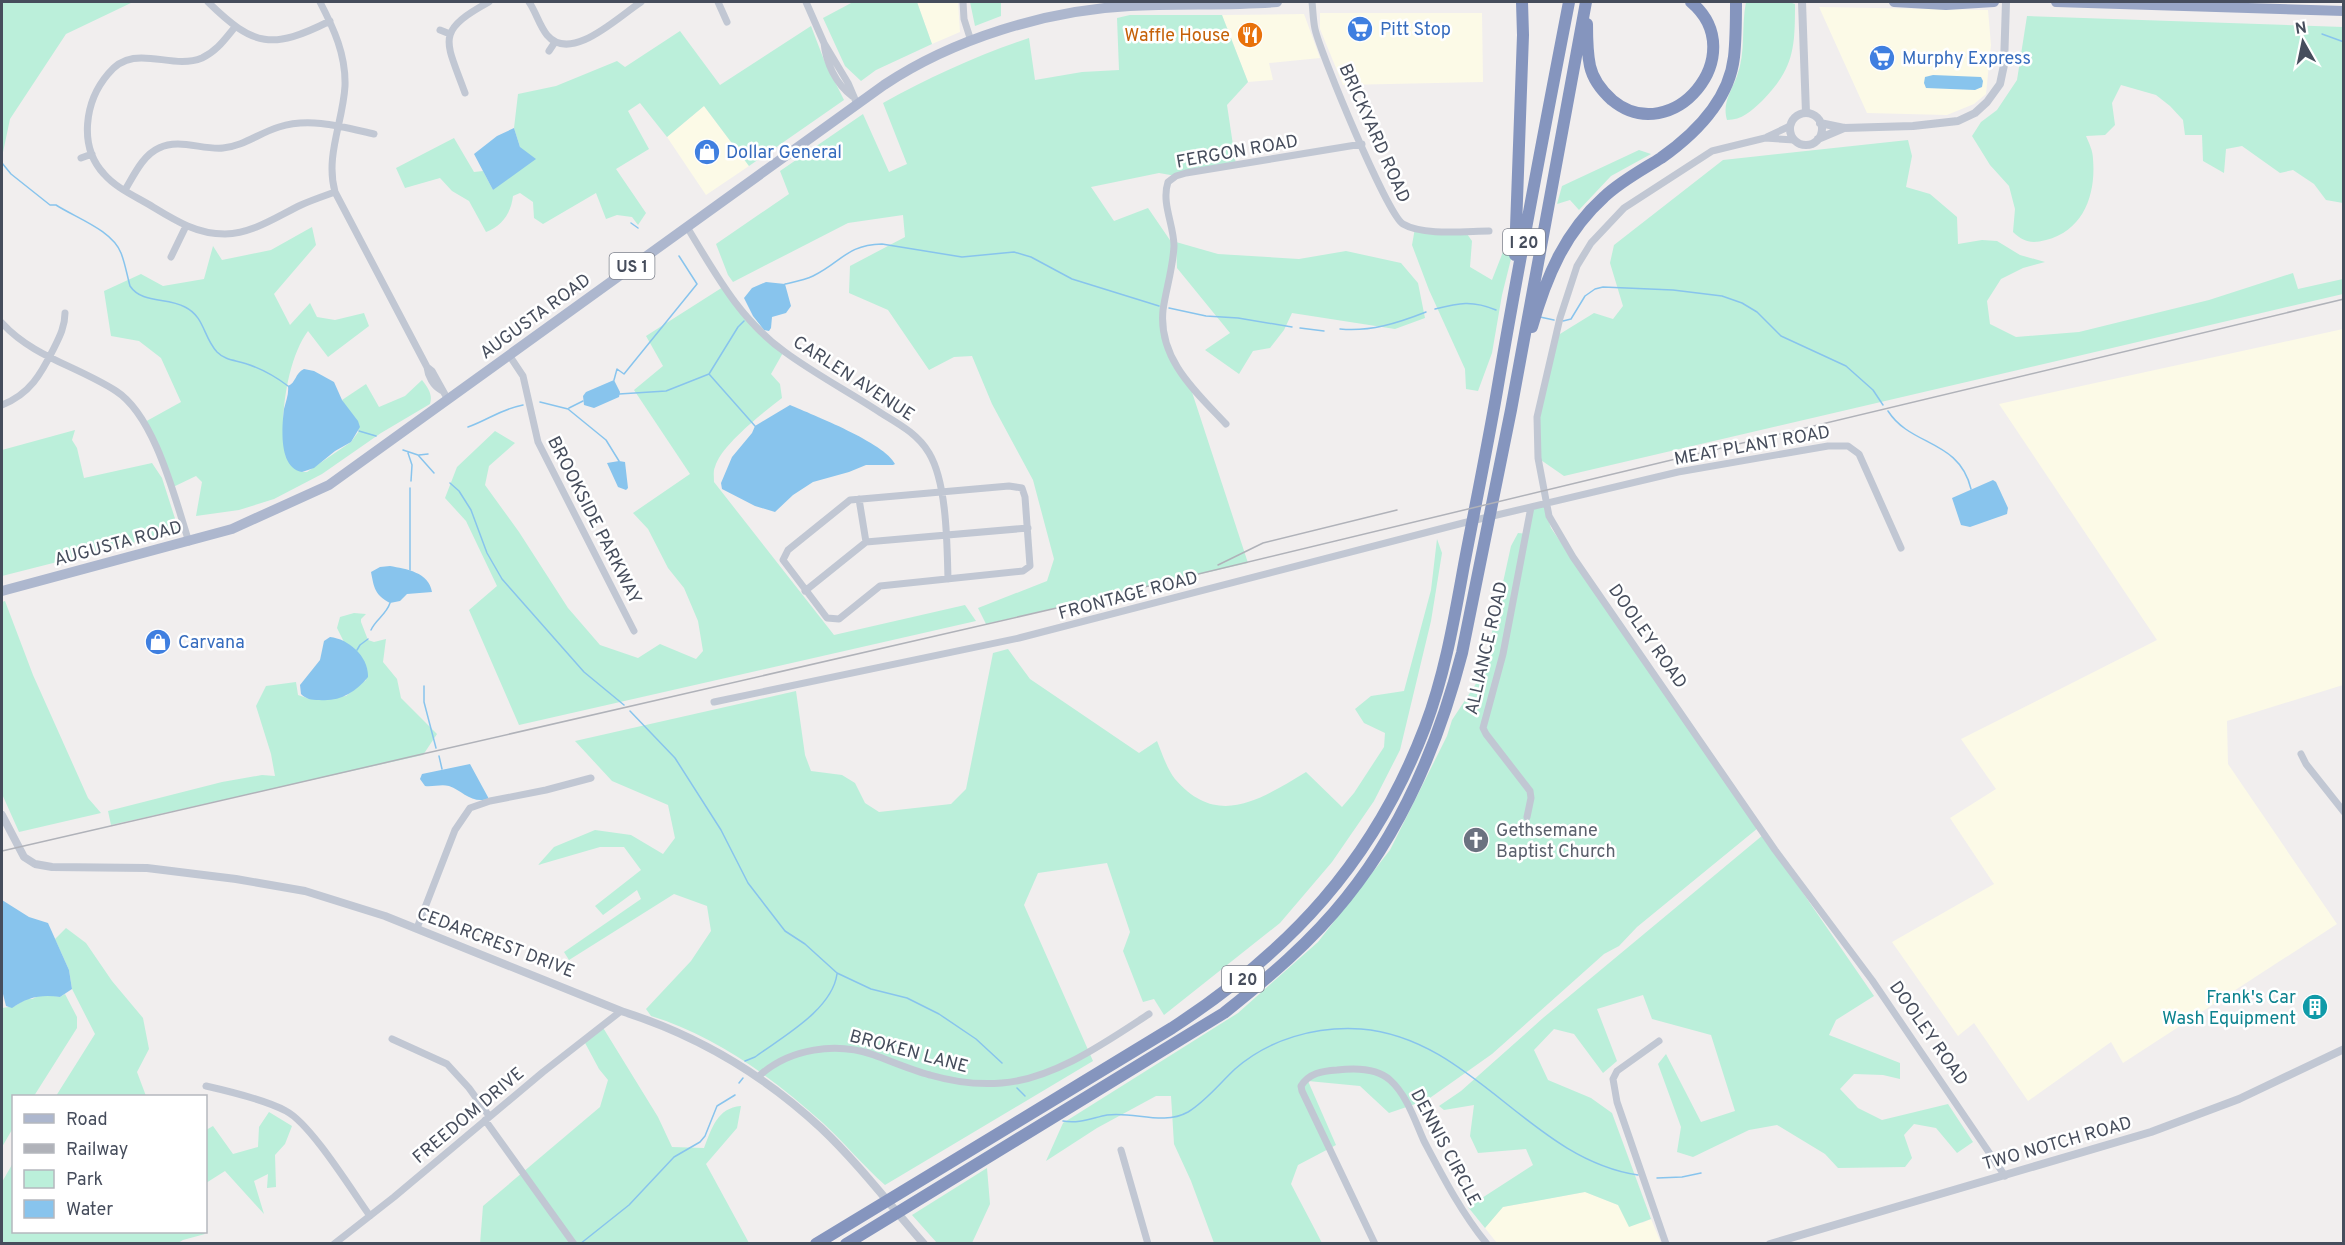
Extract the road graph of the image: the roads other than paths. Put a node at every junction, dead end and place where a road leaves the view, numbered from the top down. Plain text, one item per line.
1 (208, 2) edge
2 (320, 2) edge
3 (489, 2) edge
4 (529, 2) edge
5 (641, 2) edge
6 (718, 2) edge
7 (806, 2) edge
8 (963, 2) edge
9 (1277, 2) edge
10 (1312, 2) edge
11 (1522, 2) edge
12 (1569, 2) edge
13 (1586, 2) edge
14 (1691, 2) edge
15 (1736, 2) edge
16 (1894, 2) edge
17 (1994, 2) edge
18 (2006, 2) edge
19 (2056, 2) edge
20 (1802, 3) edge
21 (2343, 11) edge
22 (330, 21) junction
23 (727, 22) dead end
24 (235, 27) junction
25 (440, 30) dead end
26 (450, 34) junction
27 (971, 41) junction
28 (555, 42) junction
29 (549, 51) dead end
30 (465, 93) dead end
31 (854, 100) junction
32 (1806, 113) junction
33 (1820, 123) junction
34 (1790, 126) junction
35 (339, 127) junction
36 (1844, 128) junction
37 (374, 134) dead end
38 (1765, 138) junction
39 (1818, 138) junction
40 (1794, 140) junction
41 (1362, 144) junction
42 (92, 154) junction
43 (81, 158) dead end
44 (125, 190) junction
45 (335, 192) junction
46 (186, 226) junction
47 (687, 227) junction
48 (1489, 231) dead end
49 (171, 257) dead end
50 (1513, 300) junction
51 (64, 313) dead end
52 (2, 323) edge
53 (509, 354) junction
54 (49, 358) junction
55 (444, 394) junction
56 (2, 405) edge
57 (1511, 410) junction
58 (1226, 424) dead end
59 (941, 492) junction
60 (859, 499) junction
61 (1547, 503) junction
62 (1531, 507) junction
63 (1028, 528) junction
64 (946, 537) junction
65 (189, 542) junction
66 (866, 542) junction
67 (1901, 548) dead end
68 (948, 579) junction
69 (2, 591) edge
70 (806, 591) junction
71 (634, 631) dead end
72 (714, 702) dead end
73 (2301, 754) dead end
74 (591, 778) dead end
75 (2343, 812) edge
76 (2, 815) edge
77 (1527, 817) dead end
78 (417, 928) junction
79 (621, 1011) junction
80 (1149, 1014) dead end
81 (392, 1039) dead end
82 (1659, 1041) dead end
83 (2343, 1049) edge
84 (759, 1076) junction
85 (206, 1086) dead end
86 (487, 1118) junction
87 (1121, 1150) dead end
88 (2005, 1176) junction
89 (370, 1216) junction
90 (334, 1244) edge
91 (574, 1244) edge
92 (816, 1244) edge
93 (846, 1244) edge
94 (924, 1244) edge
95 (1148, 1244) edge
96 (1375, 1244) edge
97 (1487, 1244) edge
98 (1666, 1244) edge
99 (1770, 1244) edge

1 - 24 street
2 - 22 street
3 - 26 street
4 - 28 street
5 - 28 street
6 - 23 street
7 - 31 street
8 - 27 street
9 - 27 main road, AUGUSTA ROAD / US 1
10 - 41 street, BRICKYARD ROAD
11 - 50 highway
12 - 50 highway, I 20
13 - 14 highway
13 - 57 highway, I 20
15 - 57 highway
16 - 17 highway
18 - 36 street
19 - 21 highway
20 - 32 street
22 - 24 street
22 - 35 street
24 - 42 street
25 - 26 street
26 - 30 street
27 - 31 main road, AUGUSTA ROAD / US 1
28 - 29 street
31 - 47 main road, AUGUSTA ROAD / US 1
32 - 33 street
32 - 34 street
33 - 36 street
33 - 39 street
34 - 38 street, DOOLEY ROAD
34 - 40 street
35 - 37 street
35 - 44 street
35 - 45 street
36 - 39 street
38 - 40 street, DOOLEY ROAD
38 - 61 street, DOOLEY ROAD
39 - 40 street
41 - 48 street, BRICKYARD ROAD
41 - 58 street, FERGON ROAD
42 - 43 street
42 - 44 street
44 - 46 street
45 - 46 street
45 - 55 street
46 - 49 street
47 - 53 main road, AUGUSTA ROAD / US 1
47 - 59 street, CARLEN AVENUE
50 - 92 highway, I 20
51 - 54 street
52 - 54 street
53 - 55 main road, AUGUSTA ROAD / US 1
53 - 71 street, BROOKSIDE PARKWAY
54 - 56 street
54 - 65 street
55 - 65 main road, AUGUSTA ROAD / US 1
57 - 93 highway, I 20
59 - 60 street
59 - 63 street
59 - 64 street, CARLEN AVENUE
60 - 66 street
60 - 70 street
61 - 62 street, FRONTAGE ROAD
61 - 67 street, MEAT PLANT ROAD
61 - 88 street, DOOLEY ROAD
62 - 72 street, FRONTAGE ROAD
62 - 77 street, ALLIANCE ROAD
63 - 64 street
63 - 68 street
64 - 66 street
64 - 68 street, CARLEN AVENUE
65 - 69 main road, AUGUSTA ROAD / US 1
66 - 70 street
68 - 70 street
73 - 75 street
74 - 78 street
76 - 78 street, CEDARCREST DRIVE
78 - 79 street, CEDARCREST DRIVE
79 - 84 street, CEDARCREST DRIVE
79 - 86 street, FREEDOM DRIVE
80 - 84 street, BROKEN LANE
81 - 86 street
82 - 98 street
83 - 88 street, TWO NOTCH ROAD
84 - 94 street, CEDARCREST DRIVE
85 - 89 street
86 - 89 street, FREEDOM DRIVE
86 - 91 street
87 - 95 street
88 - 99 street, TWO NOTCH ROAD
89 - 90 street, FREEDOM DRIVE
96 - 97 street, DENNIS CIRCLE

